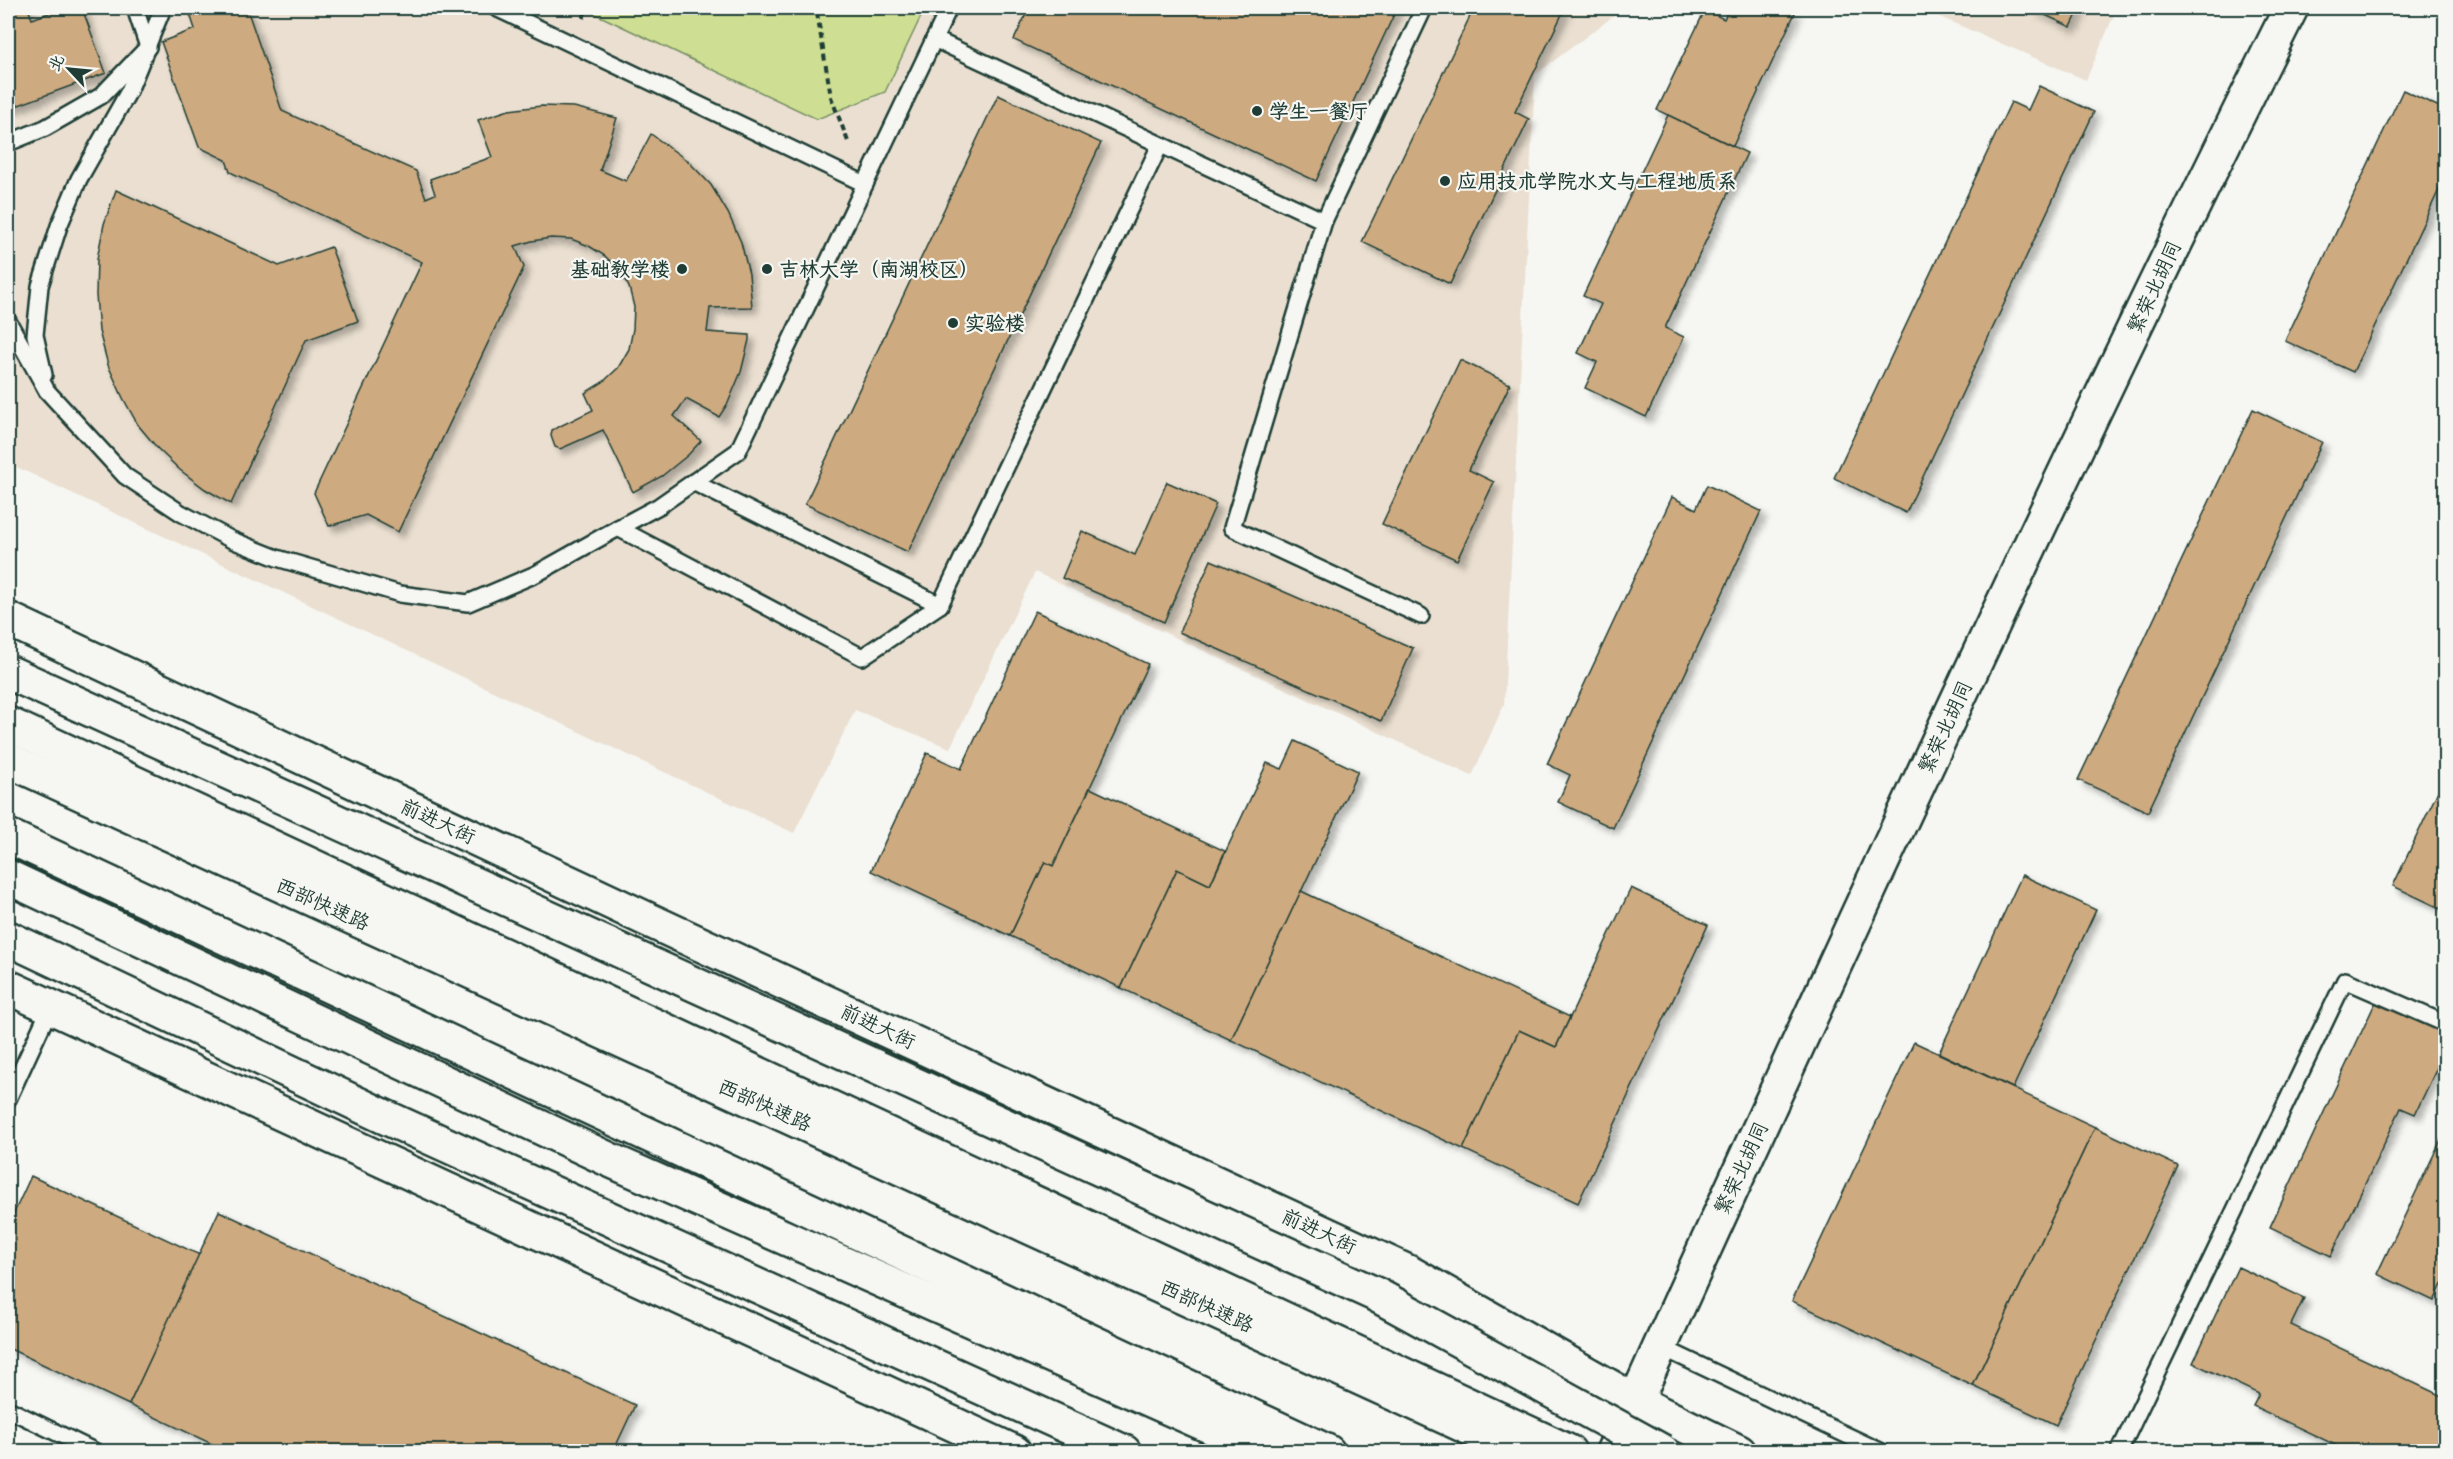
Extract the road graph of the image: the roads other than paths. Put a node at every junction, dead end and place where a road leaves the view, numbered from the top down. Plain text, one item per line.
1 (135, 8) edge
2 (163, 8) edge
3 (496, 8) edge
4 (949, 8) edge
5 (1424, 8) edge
6 (2291, 8) edge
7 (934, 39) junction
8 (148, 47) junction
9 (8, 143) edge
10 (1160, 145) junction
11 (865, 184) junction
12 (1324, 221) junction
13 (8, 321) edge
14 (47, 391) junction
15 (693, 482) junction
16 (618, 528) junction
17 (940, 604) junction
18 (1421, 616) dead end
19 (8, 619) edge
20 (8, 672) edge
21 (8, 724) edge
22 (8, 760) edge
23 (8, 836) edge
24 (8, 877) edge
25 (8, 938) edge
26 (8, 987) edge
27 (50, 1008) junction
28 (2445, 1024) edge
29 (8, 1099) edge
30 (1659, 1346) junction
31 (1635, 1401) junction
32 (8, 1409) edge
33 (96, 1452) edge
34 (1014, 1452) edge
35 (1124, 1452) edge
36 (1268, 1452) edge
37 (1328, 1452) edge
38 (1522, 1452) edge
39 (1569, 1452) edge
40 (1612, 1452) edge
41 (1663, 1452) edge
42 (1739, 1452) edge
43 (1882, 1452) edge
44 (2118, 1452) edge

1 - 8 lane
2 - 8 lane
3 - 11 lane
4 - 7 lane
5 - 12 lane
6 - 30 main road, 繁荣北胡同
7 - 10 lane
7 - 11 lane
8 - 9 lane
8 - 14 lane
10 - 12 lane
10 - 17 lane
11 - 15 lane
12 - 18 lane
13 - 14 lane
14 - 16 lane
15 - 16 lane
15 - 17 lane
16 - 17 lane
19 - 31 main road, 前进大街
20 - 41 main road, bridge
21 - 39 main road
22 - 38 main road, 西部快速路
23 - 37 main road
24 - 36 main road
25 - 35 main road
26 - 27 main road
27 - 29 lane
27 - 34 main road
28 - 44 lane
30 - 31 main road, 繁荣北胡同
30 - 43 lane
31 - 40 main road, 繁荣北胡同
31 - 42 main road, 前进大街
32 - 33 lane

